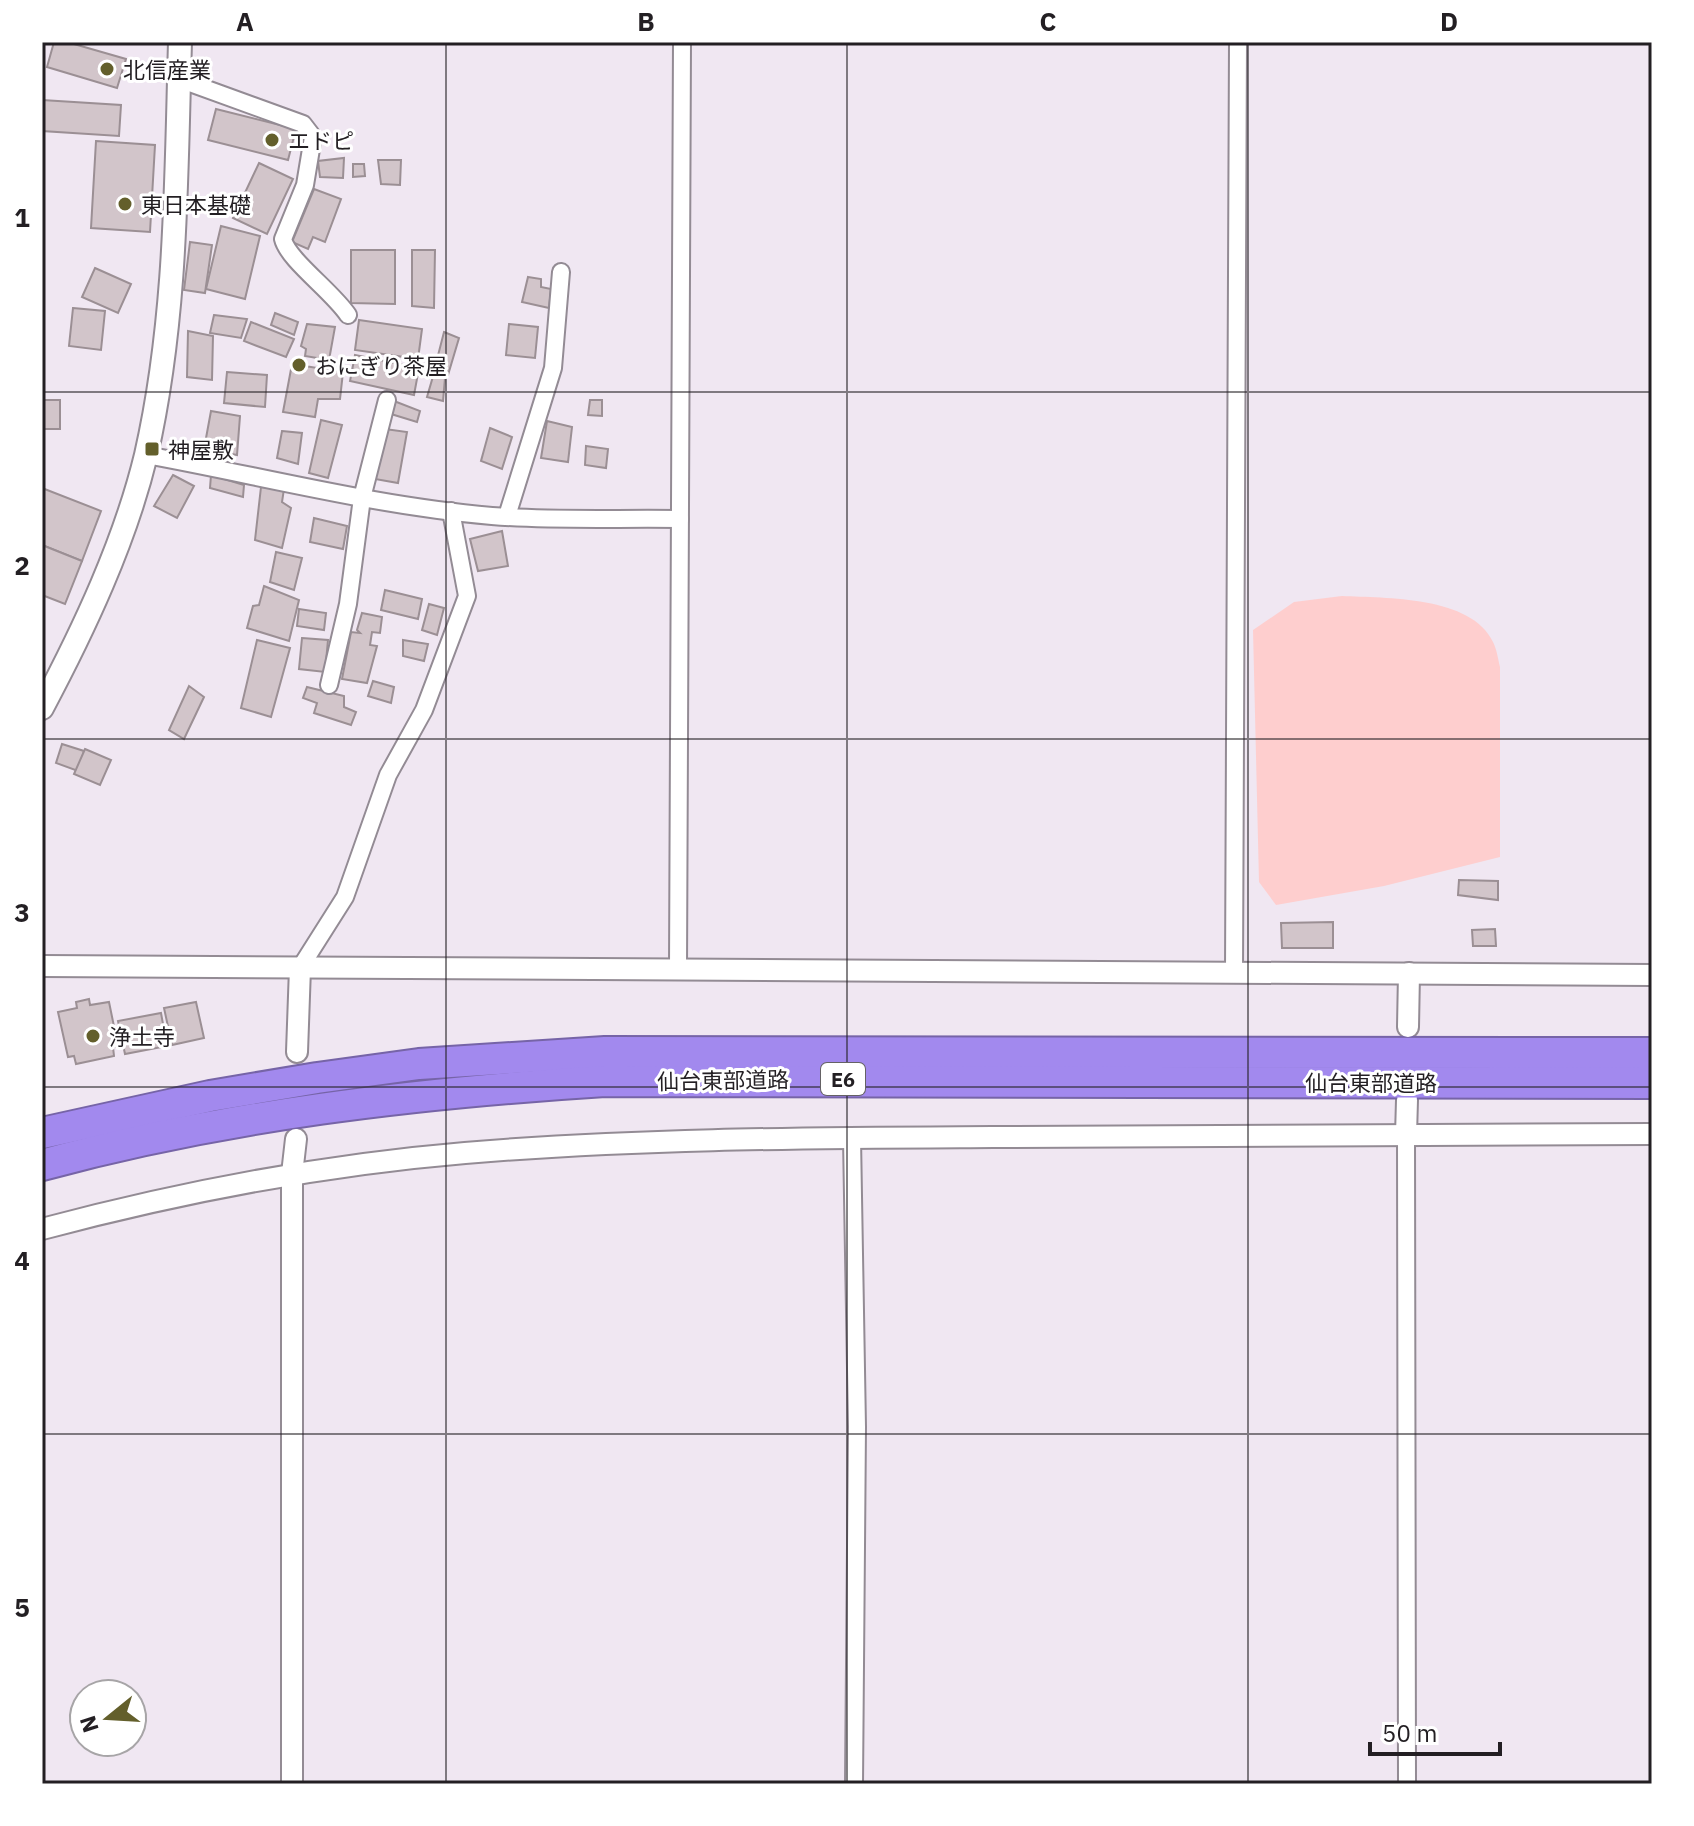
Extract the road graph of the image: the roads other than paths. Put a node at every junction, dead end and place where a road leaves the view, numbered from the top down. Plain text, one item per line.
1 (180, 42) edge
2 (682, 42) edge
3 (1238, 42) edge
4 (179, 79) junction
5 (561, 272) dead end
6 (348, 315) dead end
7 (387, 400) dead end
8 (146, 455) junction
9 (362, 498) junction
10 (451, 511) junction
11 (507, 516) junction
12 (680, 519) junction
13 (329, 685) dead end
14 (42, 708) edge
15 (42, 966) edge
16 (300, 968) junction
17 (678, 970) junction
18 (1234, 972) junction
19 (1409, 973) junction
20 (1652, 975) edge
21 (1408, 1027) dead end
22 (297, 1052) dead end
23 (1652, 1053) edge
24 (1652, 1083) edge
25 (1407, 1100) dead end
26 (42, 1133) edge
27 (1652, 1134) edge
28 (1406, 1135) junction
29 (852, 1138) junction
30 (296, 1139) dead end
31 (42, 1165) edge
32 (292, 1174) junction
33 (42, 1229) edge
34 (292, 1784) edge
35 (854, 1784) edge
36 (1407, 1784) edge

1 - 4 main road
2 - 12 street
3 - 18 street
4 - 6 street
4 - 8 main road
5 - 11 street
7 - 9 street
8 - 9 street
8 - 14 main road
9 - 10 street
9 - 13 street
10 - 11 street
10 - 16 street
11 - 12 street
12 - 17 street
15 - 16 street
16 - 17 street
16 - 22 street
17 - 18 street
18 - 19 street
19 - 20 street
19 - 21 street
23 - 26 highway, 仙台東部道路 / E6
24 - 31 highway, 仙台東部道路 / E6
25 - 28 street
27 - 28 street
28 - 29 street
28 - 36 street
29 - 32 street
29 - 35 street
30 - 32 street
32 - 33 street
32 - 34 street

